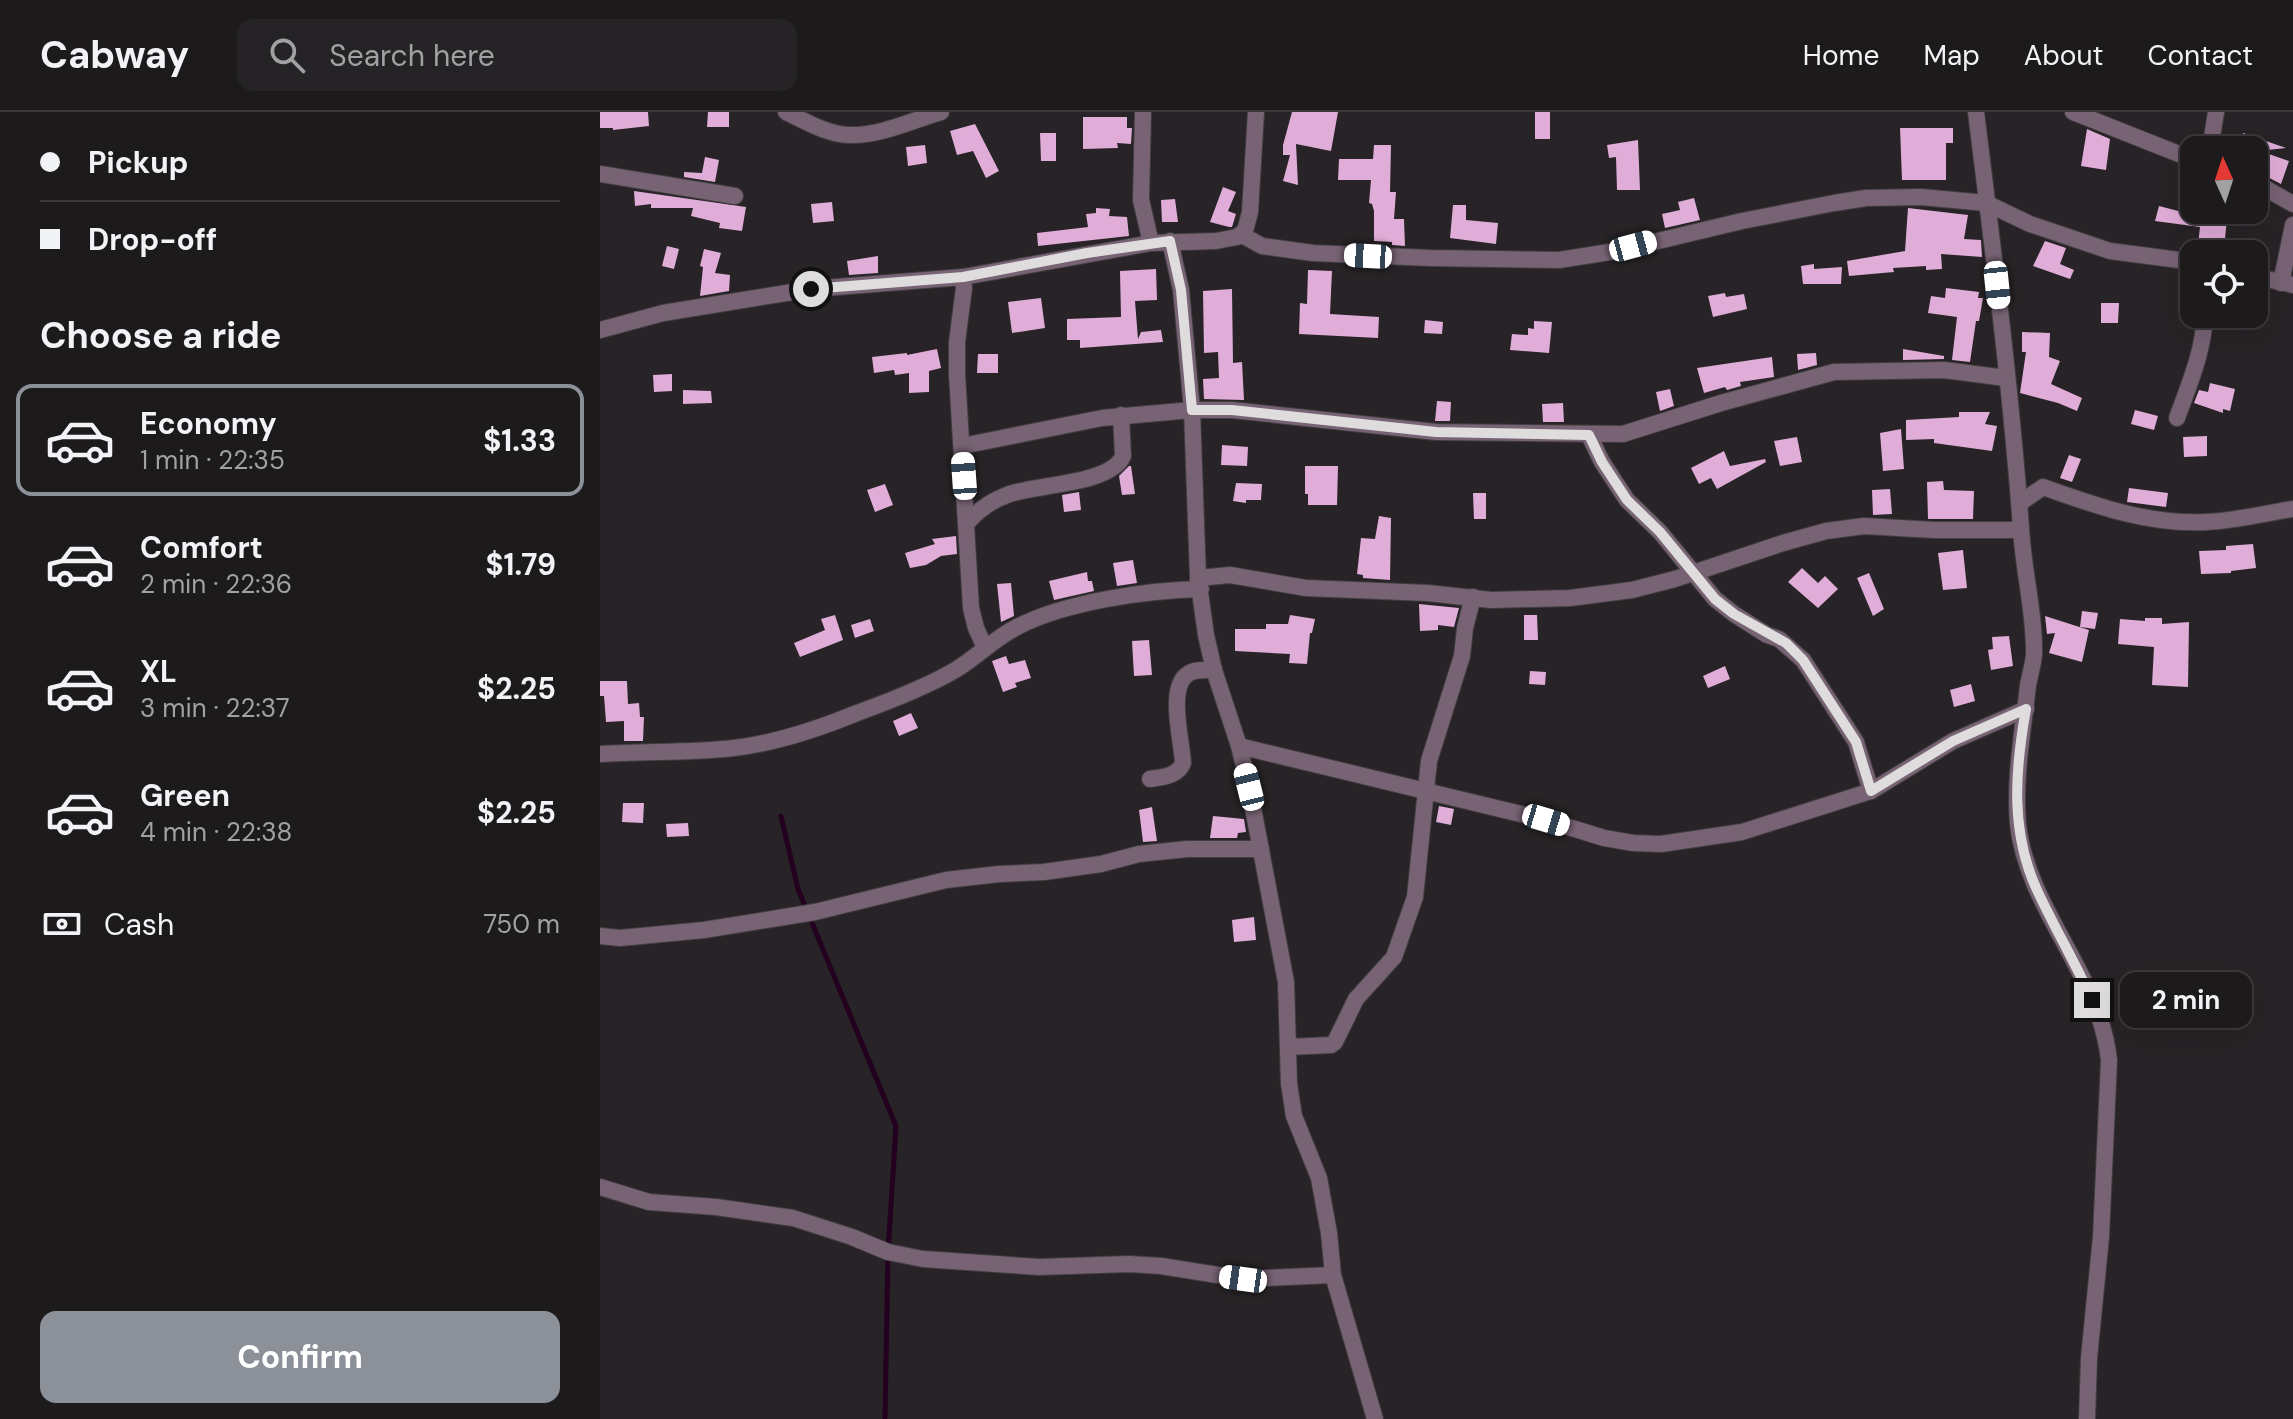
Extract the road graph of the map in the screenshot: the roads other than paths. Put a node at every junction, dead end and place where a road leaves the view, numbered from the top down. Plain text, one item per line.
1 (786, 112) edge
2 (941, 112) edge
3 (1143, 112) edge
4 (1256, 112) edge
5 (1976, 112) edge
6 (2073, 112) edge
7 (2216, 112) edge
8 (2212, 136) edge
9 (2180, 154) edge
10 (600, 174) edge
11 (2268, 190) edge
12 (735, 196) dead end
13 (1986, 203) junction
14 (2293, 204) edge
15 (2293, 225) edge
16 (1242, 235) junction
17 (1170, 241) junction
18 (1151, 243) junction
19 (2180, 260) edge
20 (963, 277) junction
21 (2287, 284) edge
22 (2204, 328) edge
23 (600, 330) edge
24 (2006, 378) junction
25 (1192, 410) junction
26 (1121, 415) junction
27 (2177, 418) dead end
28 (1589, 435) junction
29 (962, 446) junction
30 (2016, 472) junction
31 (2043, 487) junction
32 (2020, 503) junction
33 (2293, 509) edge
34 (967, 523) junction
35 (2021, 530) junction
36 (1694, 573) junction
37 (1200, 584) junction
38 (1473, 597) junction
39 (985, 648) junction
40 (1214, 670) junction
41 (2026, 709) junction
42 (1239, 746) junction
43 (600, 754) edge
44 (1150, 779) dead end
45 (1871, 791) junction
46 (1425, 792) junction
47 (1261, 849) junction
48 (600, 936) edge
49 (1288, 1047) junction
50 (600, 1187) edge
51 (1333, 1275) junction
52 (1375, 1419) edge
53 (2087, 1419) edge

1 - 2 street
3 - 18 street
4 - 16 street
5 - 13 street
6 - 9 street
7 - 8 street
10 - 12 street
11 - 14 street
13 - 16 street
13 - 19 street
13 - 24 street
15 - 21 street
16 - 17 street
17 - 18 street
17 - 25 street
18 - 20 street
20 - 23 street
20 - 29 street
22 - 27 street
24 - 28 street
24 - 30 street
25 - 26 street
25 - 28 street
25 - 37 street
26 - 29 street
26 - 34 street
28 - 36 street
29 - 34 street
30 - 31 street
30 - 32 street
31 - 32 street
31 - 33 street
32 - 35 street
34 - 39 street
35 - 36 street
35 - 41 street
36 - 38 street
36 - 45 street
37 - 38 street
37 - 39 street
37 - 40 street
38 - 46 street
39 - 43 street
40 - 42 street
40 - 44 street
41 - 45 street
41 - 53 street
42 - 46 street
42 - 47 street
45 - 46 street
46 - 49 street
47 - 48 street
47 - 49 street
49 - 51 street
50 - 51 street
51 - 52 street

